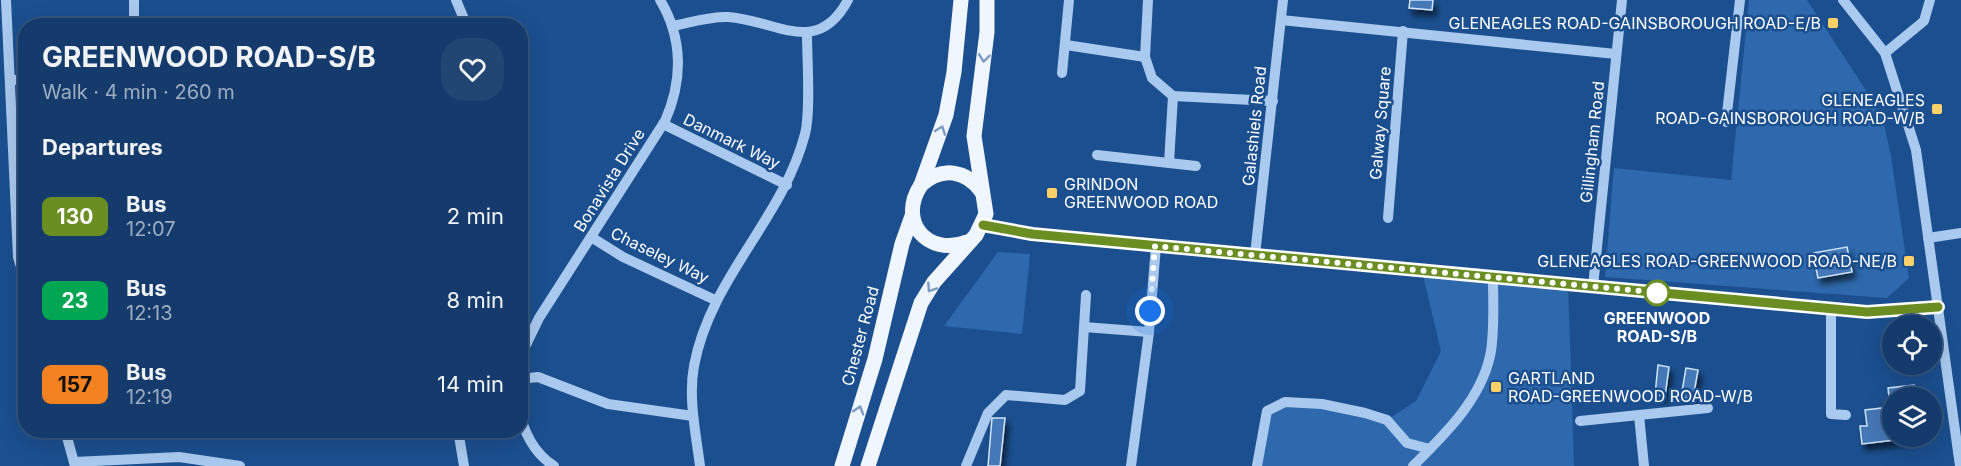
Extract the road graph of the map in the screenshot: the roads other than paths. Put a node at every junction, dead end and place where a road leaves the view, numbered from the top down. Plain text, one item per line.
1 (6, 0) edge
2 (134, 0) edge
3 (456, 0) edge
4 (660, 0) edge
5 (848, 0) edge
6 (961, 0) edge
7 (987, 0) edge
8 (1070, 0) edge
9 (1148, 0) edge
10 (1282, 0) edge
11 (1622, 0) edge
12 (1740, 0) edge
13 (1843, 0) edge
14 (1930, 0) edge
15 (134, 18) edge
16 (464, 18) edge
17 (1281, 20) junction
18 (672, 26) junction
19 (1403, 31) junction
20 (807, 34) junction
21 (1065, 45) junction
22 (1885, 53) junction
23 (1616, 54) junction
24 (1145, 57) junction
25 (1062, 73) dead end
26 (10, 80) junction
27 (18, 80) edge
28 (1173, 96) junction
29 (1273, 101) junction
30 (1726, 122) dead end
31 (663, 124) junction
32 (1097, 154) dead end
33 (1169, 162) junction
34 (1196, 166) dead end
35 (787, 184) junction
36 (921, 185) junction
37 (982, 192) junction
38 (912, 216) junction
39 (1388, 218) dead end
40 (983, 225) junction
41 (1961, 233) edge
42 (591, 237) junction
43 (1928, 238) junction
44 (967, 242) junction
45 (1155, 246) junction
46 (1255, 255) junction
47 (18, 257) edge
48 (1493, 277) junction
49 (1593, 287) junction
50 (1086, 295) dead end
51 (716, 300) junction
52 (1938, 307) junction
53 (1831, 309) junction
54 (1084, 327) junction
55 (1149, 333) junction
56 (528, 341) edge
57 (528, 378) edge
58 (1708, 408) dead end
59 (1639, 415) junction
60 (1846, 415) dead end
61 (693, 416) junction
62 (1580, 421) dead end
63 (528, 434) edge
64 (67, 438) edge
65 (459, 438) edge
66 (1430, 449) junction
67 (74, 464) edge
68 (240, 466) edge
69 (464, 466) edge
70 (554, 466) edge
71 (700, 466) edge
72 (842, 466) edge
73 (868, 466) edge
74 (966, 466) edge
75 (1131, 466) edge
76 (1257, 466) edge
77 (1413, 466) edge
78 (1644, 466) edge
79 (1960, 466) edge

1 - 26 street
2 - 15 street
3 - 16 street
4 - 18 street, Bonavista Drive
5 - 20 street
36 -> 6 main road, Chester Road
7 -> 37 main road
8 - 21 street
9 - 24 street
10 - 17 street, Galashiels Road
11 - 23 street, Gillingham Road
12 - 30 street
13 - 22 street
14 - 22 street
17 - 19 street
17 - 29 street, Galashiels Road
18 - 20 street
18 - 31 street, Bonavista Drive
19 - 23 street
19 - 39 street, Galway Square
20 - 35 street
21 - 24 street
21 - 25 street
22 - 43 street
23 - 49 street, Gillingham Road
24 - 28 street
26 - 27 street
26 - 47 street
28 - 29 street
28 - 33 street
29 - 46 street, Galashiels Road
31 - 35 street, Danmark Way
31 - 42 street, Bonavista Drive
32 - 33 street
33 - 34 street
35 - 51 street
36 - 37 main road
36 - 38 main road, Chester Road
37 - 40 main road
38 - 44 main road
72 -> 38 main road, Chester Road
40 - 44 main road
40 - 45 street
41 - 43 street
42 - 51 street, Chaseley Way
42 - 56 street, Bonavista Drive
43 - 52 street
44 -> 73 main road
45 - 46 street
45 - 55 street
46 - 48 street
48 - 49 street
48 - 66 street
49 - 53 street
50 - 54 street
51 - 61 street
52 - 53 street
52 - 79 street
53 - 60 street
54 - 55 street
54 - 74 street
55 - 75 street
57 - 61 street
58 - 59 street
59 - 62 street
59 - 78 street
61 - 71 street
63 - 70 street
64 - 67 street
65 - 69 street
66 - 76 street
66 - 77 street
67 - 68 street

